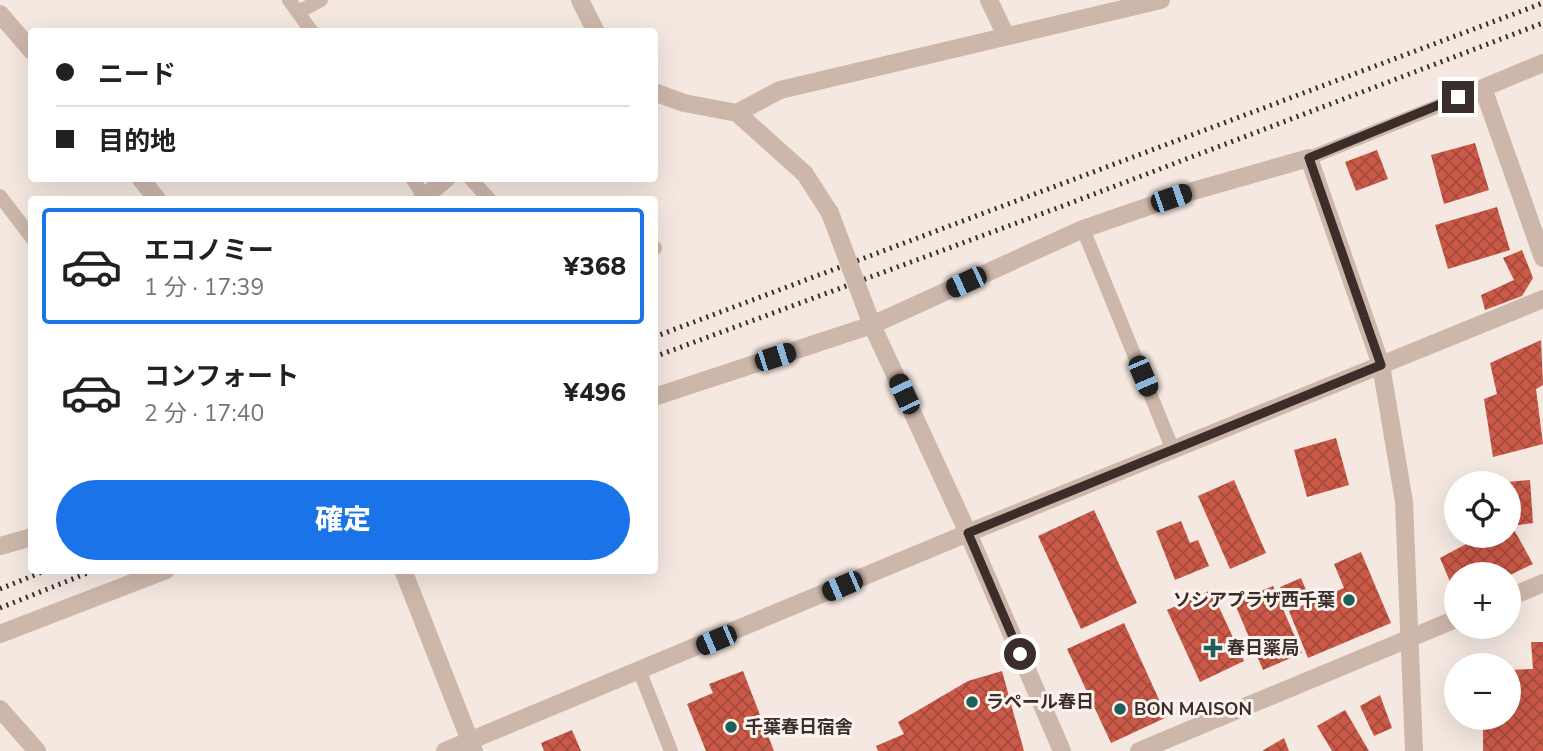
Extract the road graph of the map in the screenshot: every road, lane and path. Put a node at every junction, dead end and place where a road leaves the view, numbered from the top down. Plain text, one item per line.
1 (289, 0) edge
2 (321, 0) edge
3 (580, 0) edge
4 (989, 0) edge
5 (1161, 0) edge
6 (298, 12) junction
7 (0, 13) edge
8 (309, 28) edge
9 (594, 28) edge
10 (1006, 36) junction
11 (28, 46) edge
12 (1543, 63) edge
13 (1483, 88) junction
14 (658, 93) edge
15 (737, 113) junction
16 (1309, 158) junction
17 (143, 182) edge
18 (442, 182) edge
19 (474, 182) edge
20 (0, 196) edge
21 (155, 196) edge
22 (425, 196) edge
23 (486, 196) edge
24 (1083, 229) junction
25 (28, 233) edge
26 (1543, 258) edge
27 (1543, 299) edge
28 (872, 325) junction
29 (1381, 365) junction
30 (658, 396) edge
31 (1173, 450) junction
32 (968, 533) junction
33 (28, 538) edge
34 (0, 546) edge
35 (156, 574) edge
36 (405, 574) edge
37 (1543, 583) edge
38 (1521, 592) edge
39 (1444, 624) edge
40 (0, 634) edge
41 (1409, 639) junction
42 (640, 672) junction
43 (0, 709) edge
44 (472, 746) edge
45 (37, 751) edge
46 (445, 751) edge
47 (671, 751) edge
48 (1062, 751) edge
49 (1139, 751) edge
50 (1414, 751) edge

1 - 6 lane
2 - 6 lane
3 - 9 street
4 - 10 street
5 - 10 street
6 - 8 lane
7 - 11 street
10 - 15 street
12 - 13 street
13 - 16 lane
13 - 26 street
14 - 15 street
15 - 28 street, bridge
16 - 24 street
16 - 29 street
17 - 21 street
18 - 22 street
19 - 23 lane
20 - 25 lane
24 - 28 street
24 - 31 lane
27 - 29 street
28 - 30 street
28 - 32 street
29 - 31 street
29 - 41 street
31 - 32 street
32 - 42 street
32 - 48 street
33 - 34 street
35 - 40 street
36 - 44 street
37 - 38 street
39 - 41 street
41 - 49 street
41 - 50 street
42 - 44 street
42 - 47 lane
43 - 45 street
44 - 46 street

